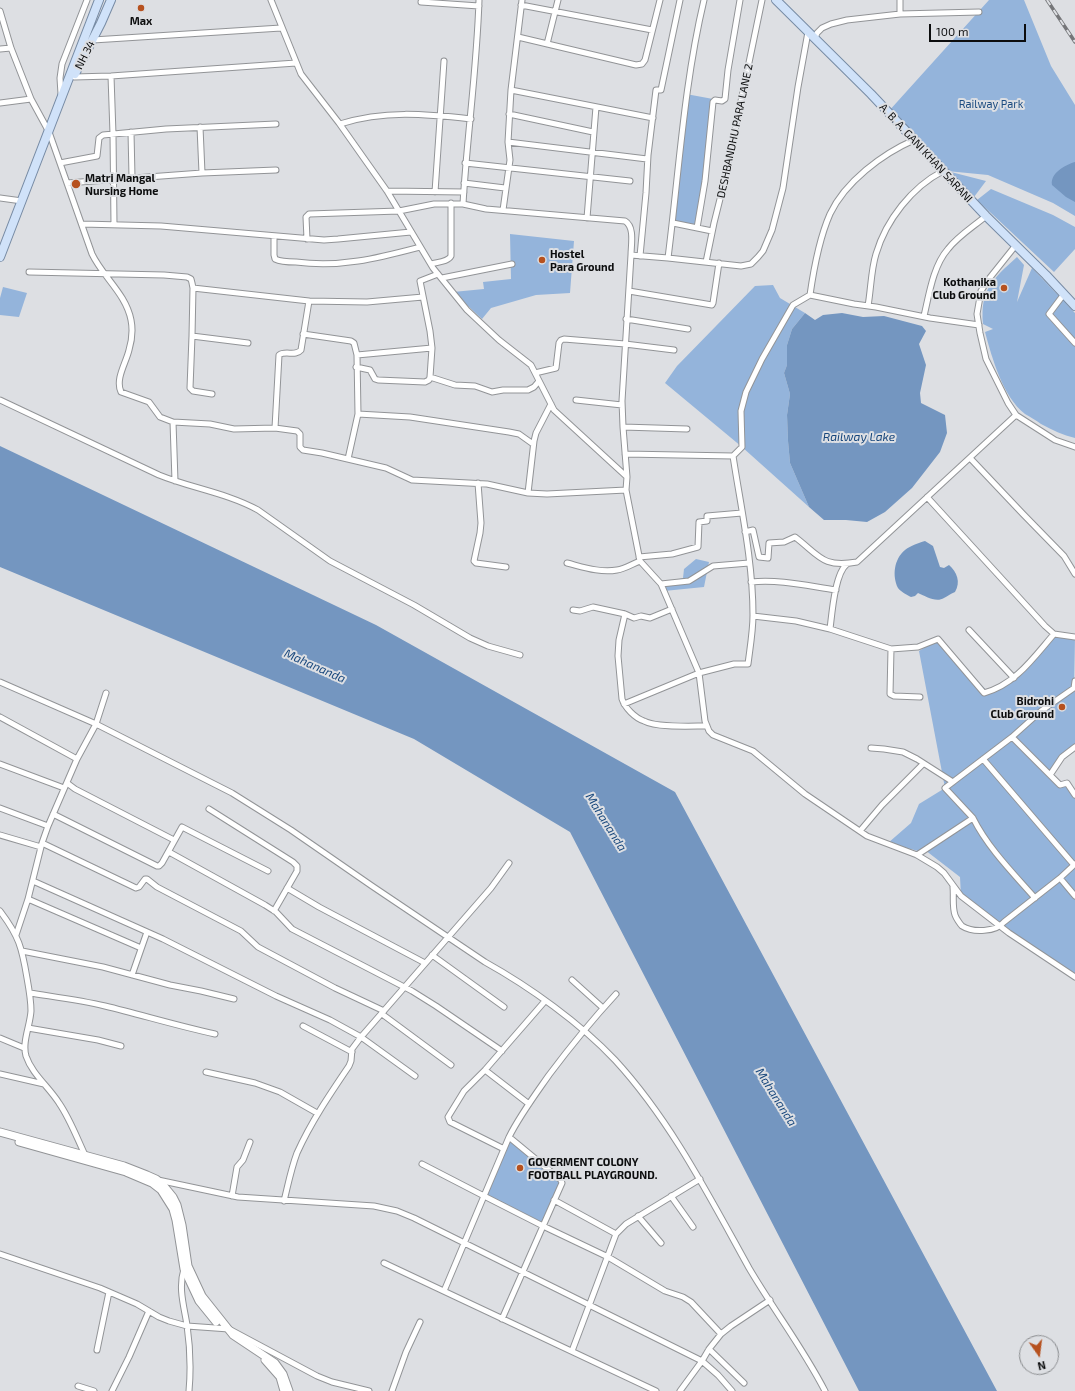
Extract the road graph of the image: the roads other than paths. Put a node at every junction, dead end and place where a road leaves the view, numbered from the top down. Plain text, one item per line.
1 (87, 0) edge
2 (99, 0) edge
3 (111, 0) edge
4 (271, 0) edge
5 (480, 0) edge
6 (558, 0) edge
7 (660, 0) edge
8 (680, 0) edge
9 (704, 0) edge
10 (740, 0) edge
11 (762, 0) edge
12 (776, 0) edge
13 (900, 0) edge
14 (421, 2) dead end
15 (521, 2) edge
16 (479, 6) junction
17 (0, 11) edge
18 (556, 11) junction
19 (979, 12) dead end
20 (900, 14) junction
21 (282, 28) junction
22 (652, 30) junction
23 (808, 32) junction
24 (518, 37) junction
25 (815, 38) junction
26 (93, 40) junction
27 (547, 44) junction
28 (0, 48) edge
29 (11, 48) junction
30 (444, 60) dead end
31 (296, 63) junction
32 (111, 76) junction
33 (74, 77) junction
34 (511, 90) junction
35 (62, 98) junction
36 (32, 99) junction
37 (0, 103) edge
38 (596, 107) junction
39 (58, 109) junction
40 (509, 114) junction
41 (440, 115) junction
42 (653, 118) junction
43 (471, 119) junction
44 (276, 124) dead end
45 (340, 124) junction
46 (200, 127) junction
47 (49, 132) junction
48 (131, 132) junction
49 (593, 132) junction
50 (113, 134) junction
51 (914, 140) junction
52 (508, 142) junction
53 (592, 152) junction
54 (647, 159) junction
55 (60, 163) junction
56 (465, 163) junction
57 (509, 167) junction
58 (276, 170) dead end
59 (943, 171) junction
60 (202, 173) junction
61 (132, 177) junction
62 (590, 177) junction
63 (114, 179) junction
64 (630, 181) dead end
65 (67, 182) junction
66 (464, 183) junction
67 (505, 188) junction
68 (387, 192) junction
69 (435, 192) junction
70 (464, 192) junction
71 (0, 198) edge
72 (22, 201) junction
73 (451, 203) junction
74 (463, 204) junction
75 (503, 210) junction
76 (399, 211) junction
77 (986, 216) junction
78 (587, 218) junction
79 (673, 223) junction
80 (82, 224) junction
81 (114, 225) junction
82 (697, 228) junction
83 (712, 231) junction
84 (411, 232) junction
85 (274, 236) junction
86 (307, 239) junction
87 (1016, 245) junction
88 (420, 247) junction
89 (631, 255) junction
90 (640, 256) junction
91 (0, 257) edge
92 (668, 258) junction
93 (706, 262) junction
94 (719, 263) junction
95 (431, 264) junction
96 (512, 264) dead end
97 (29, 272) dead end
98 (103, 273) junction
99 (440, 276) junction
100 (193, 288) junction
101 (628, 291) junction
102 (810, 294) junction
103 (1064, 294) junction
104 (423, 297) junction
105 (309, 301) junction
106 (868, 306) junction
107 (1075, 306) edge
108 (924, 316) junction
109 (626, 319) junction
110 (979, 325) junction
111 (688, 329) dead end
112 (303, 334) junction
113 (192, 336) junction
114 (248, 343) dead end
115 (1075, 343) edge
116 (625, 344) junction
117 (432, 348) junction
118 (674, 350) dead end
119 (356, 355) junction
120 (356, 367) junction
121 (535, 373) junction
122 (430, 377) junction
123 (539, 381) junction
124 (212, 394) dead end
125 (0, 400) edge
126 (576, 400) dead end
127 (551, 404) junction
128 (622, 405) junction
129 (358, 414) junction
130 (1016, 415) junction
131 (173, 422) junction
132 (623, 427) junction
133 (275, 428) junction
134 (686, 429) dead end
135 (533, 444) junction
136 (1075, 447) edge
137 (625, 454) junction
138 (733, 456) junction
139 (348, 458) junction
140 (970, 458) junction
141 (628, 477) junction
142 (174, 481) junction
143 (478, 483) junction
144 (626, 490) junction
145 (528, 493) junction
146 (927, 497) junction
147 (742, 513) junction
148 (745, 532) junction
149 (640, 559) junction
150 (567, 563) dead end
151 (749, 563) junction
152 (847, 564) junction
153 (506, 566) dead end
154 (1075, 574) edge
155 (751, 582) junction
156 (661, 584) junction
157 (836, 590) junction
158 (672, 609) junction
159 (573, 610) dead end
160 (625, 614) junction
161 (753, 616) junction
162 (830, 628) junction
163 (969, 630) dead end
164 (1054, 634) junction
165 (1075, 637) edge
166 (891, 649) junction
167 (520, 655) dead end
168 (700, 673) junction
169 (1014, 678) junction
170 (1075, 681) edge
171 (0, 682) edge
172 (1074, 688) edge
173 (106, 693) dead end
174 (920, 697) dead end
175 (624, 704) junction
176 (0, 716) edge
177 (96, 724) junction
178 (707, 726) junction
179 (1012, 737) junction
180 (1075, 747) edge
181 (871, 748) dead end
182 (78, 759) junction
183 (983, 759) junction
184 (0, 764) edge
185 (923, 764) junction
186 (1050, 775) junction
187 (953, 782) junction
188 (66, 786) junction
189 (1075, 795) edge
190 (0, 808) edge
191 (209, 809) dead end
192 (53, 814) junction
193 (973, 818) junction
194 (48, 826) junction
195 (860, 831) junction
196 (0, 835) edge
197 (174, 840) junction
198 (42, 845) junction
199 (169, 852) junction
200 (917, 855) junction
201 (509, 863) dead end
202 (1074, 865) edge
203 (268, 871) dead end
204 (1060, 878) junction
205 (33, 881) junction
206 (953, 886) junction
207 (287, 888) junction
208 (1075, 896) edge
209 (1035, 898) junction
210 (28, 899) junction
211 (0, 911) edge
212 (274, 911) junction
213 (1000, 926) junction
214 (147, 932) junction
215 (16, 935) junction
216 (448, 937) junction
217 (141, 948) junction
218 (22, 951) junction
219 (432, 955) junction
220 (425, 963) junction
221 (132, 975) junction
222 (1075, 977) edge
223 (572, 980) dead end
224 (404, 986) junction
225 (30, 993) junction
226 (616, 994) dead end
227 (234, 999) dead end
228 (545, 1001) junction
229 (504, 1007) dead end
230 (603, 1008) junction
231 (383, 1012) junction
232 (303, 1026) dead end
233 (28, 1028) junction
234 (584, 1030) junction
235 (215, 1034) dead end
236 (361, 1037) junction
237 (0, 1038) edge
238 (121, 1046) dead end
239 (24, 1048) junction
240 (502, 1051) junction
241 (352, 1052) junction
242 (451, 1065) dead end
243 (485, 1070) junction
244 (206, 1072) dead end
245 (0, 1074) edge
246 (415, 1076) dead end
247 (45, 1084) junction
248 (529, 1104) junction
249 (317, 1113) junction
250 (0, 1132) edge
251 (0, 1137) edge
252 (509, 1137) junction
253 (250, 1142) dead end
254 (504, 1149) junction
255 (85, 1155) junction
256 (422, 1164) dead end
257 (700, 1179) junction
258 (156, 1180) junction
259 (232, 1196) junction
260 (484, 1196) junction
261 (671, 1196) junction
262 (554, 1200) junction
263 (284, 1201) junction
264 (638, 1216) junction
265 (543, 1226) junction
266 (693, 1227) dead end
267 (616, 1234) junction
268 (464, 1242) junction
269 (661, 1243) dead end
270 (0, 1254) edge
271 (608, 1258) junction
272 (384, 1263) dead end
273 (186, 1268) junction
274 (523, 1272) junction
275 (444, 1291) junction
276 (109, 1292) junction
277 (770, 1300) junction
278 (589, 1305) junction
279 (149, 1311) junction
280 (502, 1319) junction
281 (420, 1322) dead end
282 (187, 1326) junction
283 (225, 1329) junction
284 (721, 1334) junction
285 (709, 1349) junction
286 (97, 1350) dead end
287 (572, 1351) junction
288 (702, 1361) junction
289 (744, 1383) dead end
290 (78, 1386) dead end
291 (94, 1391) edge
292 (112, 1391) edge
293 (189, 1391) edge
294 (284, 1391) edge
295 (289, 1391) edge
296 (369, 1391) edge
297 (392, 1391) edge
298 (656, 1391) edge
299 (680, 1391) edge
300 (732, 1391) edge
301 (825, 1391) edge

1 - 35 street
2 - 35 main road
3 - 26 main road, NH 34
4 - 21 street
5 - 16 street
6 - 18 street
7 - 22 street
8 - 42 street
9 - 79 street
10 - 82 street
11 - 83 street, DESHBANDHU PARA LANE 2
12 - 23 main road, A. B. A. GANI KHAN SARANI
13 - 20 street
14 - 16 street
15 - 18 street
15 - 24 street
16 - 43 street
17 - 29 street
18 - 22 street
18 - 27 street
19 - 20 street
20 - 25 street
21 - 26 street
21 - 31 street
22 - 27 street
23 - 25 main road, A. B. A. GANI KHAN SARANI
23 - 94 street
24 - 27 street
24 - 34 street
25 - 51 main road, A. B. A. GANI KHAN SARANI
26 - 33 main road, NH 34
28 - 29 street
29 - 36 street
30 - 41 street
31 - 32 street
31 - 45 street
32 - 33 street
32 - 50 street
33 - 39 main road, NH 34
34 - 38 street
34 - 40 street
35 - 39 main road
36 - 37 street
36 - 47 street
38 - 42 street
38 - 49 street
39 - 47 main road
40 - 49 street
40 - 52 street
41 - 43 street
41 - 45 street
41 - 69 street
42 - 54 street
43 - 56 street
44 - 46 street
45 - 68 street
46 - 48 street
46 - 60 street
47 - 55 street
47 - 72 main road
48 - 50 street
48 - 61 street
49 - 53 street
50 - 55 street
50 - 63 street
51 - 59 main road, A. B. A. GANI KHAN SARANI
51 - 102 street
52 - 53 street
52 - 57 street
53 - 54 street
53 - 62 street
54 - 90 street
55 - 65 street
56 - 57 street
56 - 66 street
57 - 62 street
57 - 67 street
58 - 60 street
59 - 77 main road, A. B. A. GANI KHAN SARANI
59 - 106 street
60 - 61 street
61 - 63 street
62 - 64 street
62 - 78 street
63 - 65 street
63 - 81 street
65 - 80 street
66 - 67 street
66 - 70 street
67 - 75 street
68 - 69 street
68 - 76 street
69 - 70 street
70 - 74 street
71 - 72 street
72 - 91 main road
73 - 74 street
73 - 76 street
73 - 95 street
74 - 75 street
75 - 78 street
76 - 84 street
76 - 86 street
77 - 87 main road, A. B. A. GANI KHAN SARANI
77 - 108 street
78 - 89 street
79 - 82 street
79 - 92 street
80 - 81 street
80 - 98 street
81 - 85 street
82 - 83 street
83 - 93 street, DESHBANDHU PARA LANE 2
84 - 86 street
84 - 88 street
85 - 86 street
85 - 88 street
87 - 103 main road, A. B. A. GANI KHAN SARANI
87 - 110 street
88 - 95 street
89 - 90 street
89 - 101 street
90 - 92 street
92 - 93 street
93 - 94 street
94 - 101 street
95 - 99 street
96 - 99 street
97 - 98 street
98 - 100 street
98 - 131 street
99 - 104 street
99 - 121 street
100 - 105 street
100 - 113 street
101 - 109 street
102 - 106 street
102 - 138 street
103 - 107 main road, A. B. A. GANI KHAN SARANI
103 - 115 street
104 - 105 street
104 - 117 street
105 - 112 street
106 - 108 street
108 - 110 street
109 - 111 street
109 - 116 street
110 - 130 street
112 - 119 street
112 - 133 street
113 - 114 street
113 - 124 street
116 - 118 street
116 - 121 street
116 - 128 street
117 - 119 street
117 - 122 street
119 - 120 street
120 - 122 street
120 - 129 street
121 - 123 street
122 - 123 street
123 - 127 street
125 - 142 street
126 - 128 street
127 - 135 street
127 - 141 street
128 - 132 street
129 - 135 street
129 - 139 street
130 - 136 street
130 - 140 street
131 - 133 street
131 - 142 street
132 - 134 street
132 - 137 street
133 - 139 street
135 - 145 street
137 - 138 street
137 - 141 street
138 - 147 street
139 - 143 street
140 - 146 street
140 - 154 street
141 - 144 street
142 - 167 street
143 - 145 street
143 - 153 street
144 - 145 street
144 - 149 street
146 - 152 street
146 - 164 street
147 - 148 street
147 - 149 street
148 - 151 street
148 - 152 street
149 - 150 street
149 - 156 street
151 - 155 street
151 - 156 street
152 - 157 street
155 - 157 street
155 - 161 street
156 - 158 street
157 - 162 street
158 - 160 street
158 - 168 street
159 - 160 street
160 - 175 street
161 - 162 street
161 - 168 street
162 - 166 street
163 - 169 street
164 - 165 street
164 - 169 street
166 - 169 street
166 - 174 street
168 - 175 street
168 - 178 street
170 - 172 street
171 - 177 street
172 - 179 street
173 - 177 street
175 - 178 street
176 - 182 street
177 - 182 street
177 - 216 street
178 - 195 street
179 - 183 street
179 - 186 street
180 - 186 street
181 - 185 street
182 - 188 street
183 - 187 street
183 - 202 street
184 - 188 street
185 - 187 street
185 - 195 street
186 - 189 street
187 - 193 street
188 - 192 street
188 - 197 street
190 - 194 street
191 - 207 street
192 - 194 street
192 - 199 street
193 - 200 street
193 - 209 street
194 - 198 street
195 - 200 street
196 - 198 street
197 - 199 street
197 - 203 street
198 - 205 street
198 - 231 street
199 - 212 street
200 - 206 street
201 - 216 street
202 - 204 street
204 - 208 street
204 - 209 street
205 - 210 street
205 - 214 street
206 - 213 street
206 - 213 street
207 - 212 street
207 - 220 street
209 - 213 street
210 - 215 street
210 - 217 street
211 - 215 street
212 - 224 street
213 - 222 street
214 - 217 street
214 - 236 street
215 - 218 street
216 - 219 street
216 - 228 street
217 - 221 street
218 - 221 street
218 - 225 street
219 - 220 street
219 - 229 street
220 - 224 street
221 - 227 street
223 - 230 street
224 - 231 street
224 - 240 street
225 - 233 street
225 - 235 street
226 - 230 street
228 - 234 street
228 - 240 street
230 - 234 street
231 - 236 street
231 - 242 street
232 - 241 street
233 - 238 street
233 - 239 street
234 - 248 street
234 - 257 street
236 - 241 street
236 - 246 street
237 - 239 street
239 - 247 street
240 - 243 street
241 - 249 street
243 - 248 street
243 - 254 street
244 - 249 street
245 - 247 street
247 - 255 street
248 - 252 street
249 - 263 street
250 - 255 main road
251 - 273 main road
252 - 254 street
252 - 262 street
253 - 259 street
254 - 260 street
255 - 258 main road
256 - 260 street
257 - 261 street
257 - 277 street
258 - 259 street
258 - 273 main road
259 - 263 street
260 - 265 street
260 - 268 street
261 - 264 street
261 - 266 street
262 - 265 street
262 - 267 street
263 - 268 street
264 - 267 street
264 - 269 street
265 - 271 street
265 - 274 street
267 - 271 street
268 - 274 street
268 - 275 street
270 - 276 street
271 - 278 street
271 - 284 street
272 - 275 street
273 - 282 street
273 - 283 main road
274 - 278 street
274 - 280 street
275 - 280 street
276 - 279 street
276 - 286 street
277 - 284 street
277 - 301 street
278 - 287 street
278 - 288 street
279 - 282 street
279 - 292 street
280 - 287 street
281 - 297 street
282 - 283 street
282 - 293 street
283 - 294 main road
283 - 295 main road
283 - 296 street
284 - 285 street
285 - 288 street
285 - 289 street
287 - 298 street
288 - 299 street
288 - 300 street
290 - 291 street

